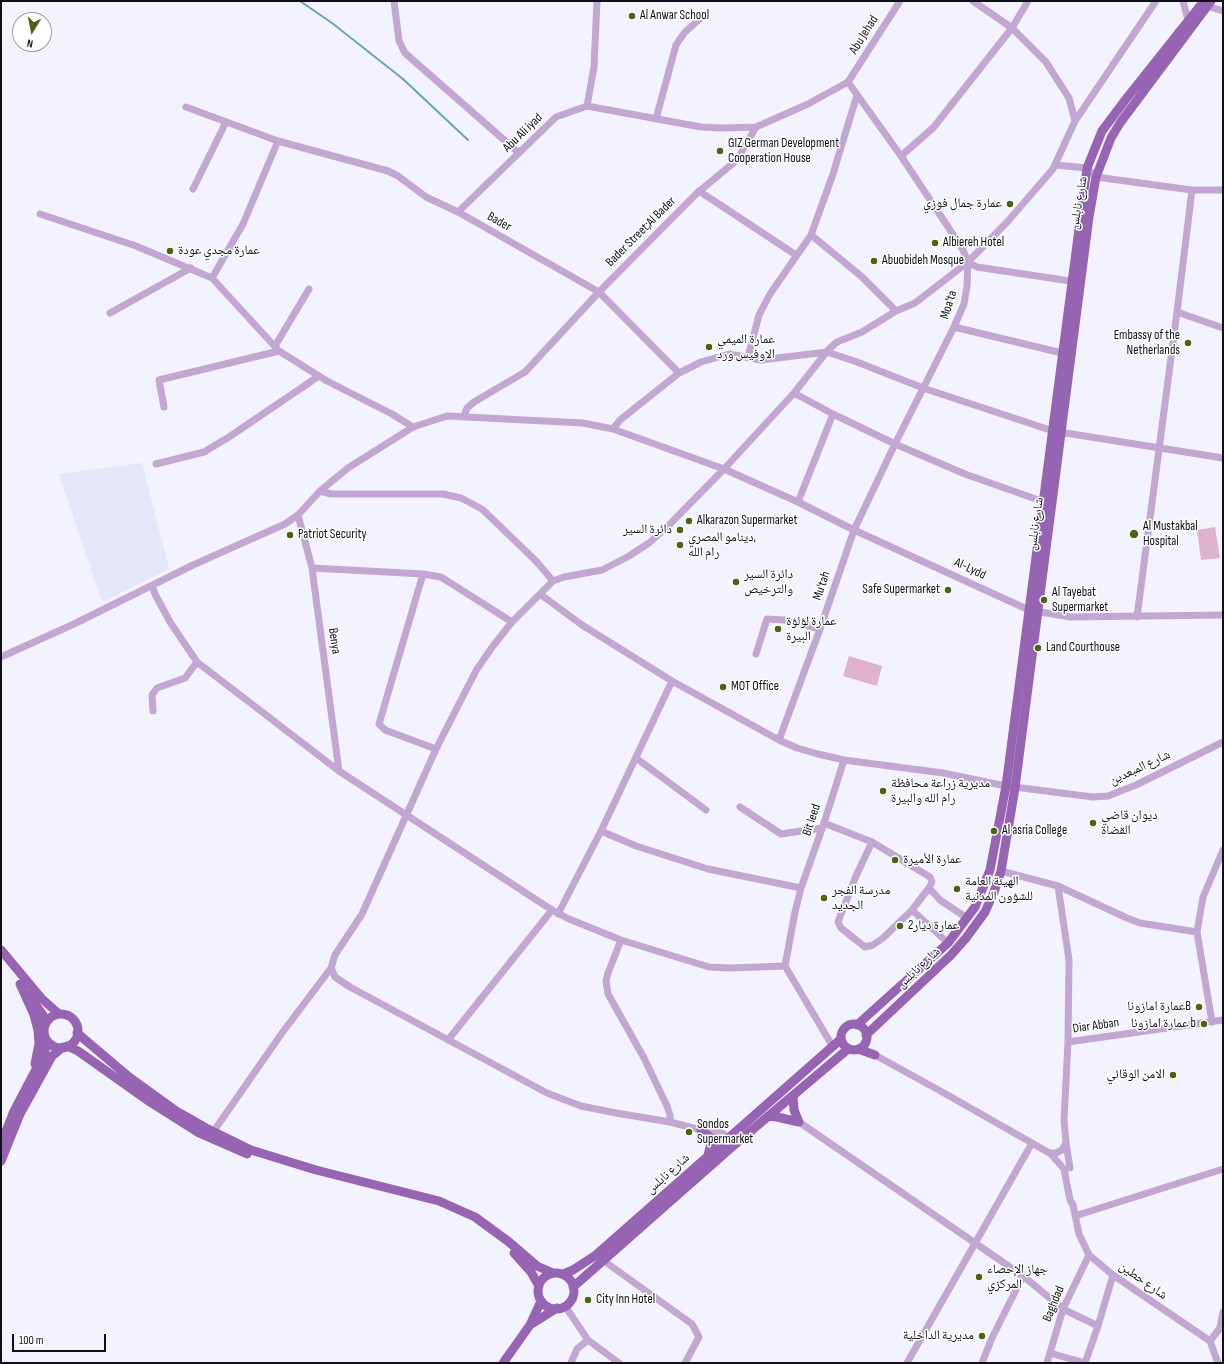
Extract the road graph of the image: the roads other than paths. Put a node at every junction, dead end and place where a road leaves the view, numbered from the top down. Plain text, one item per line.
1 (394, 1) edge
2 (597, 1) edge
3 (900, 1) edge
4 (973, 1) edge
5 (1028, 1) edge
6 (1156, 1) edge
7 (1183, 1) edge
8 (1206, 3) edge
9 (1223, 11) edge
10 (702, 17) dead end
11 (1190, 23) junction
12 (1012, 28) junction
13 (848, 82) junction
14 (857, 95) junction
15 (587, 106) junction
16 (186, 107) dead end
17 (656, 119) junction
18 (1075, 121) junction
19 (226, 122) junction
20 (756, 127) junction
21 (278, 141) junction
22 (519, 153) junction
23 (901, 156) junction
24 (1056, 165) junction
25 (1087, 168) junction
26 (1096, 177) junction
27 (193, 189) dead end
28 (1192, 190) junction
29 (1223, 190) edge
30 (699, 191) junction
31 (458, 212) junction
32 (40, 214) dead end
33 (811, 235) junction
34 (796, 255) junction
35 (968, 262) junction
36 (191, 268) junction
37 (212, 278) junction
38 (1077, 282) junction
39 (309, 289) dead end
40 (599, 292) junction
41 (896, 311) junction
42 (1177, 312) junction
43 (110, 313) dead end
44 (954, 327) junction
45 (1223, 328) edge
46 (277, 348) junction
47 (827, 352) junction
48 (1062, 353) junction
49 (748, 357) junction
50 (679, 374) junction
51 (319, 376) junction
52 (923, 388) junction
53 (794, 393) junction
54 (164, 407) dead end
55 (833, 414) junction
56 (464, 416) junction
57 (413, 427) junction
58 (613, 429) junction
59 (1053, 431) junction
60 (1062, 432) junction
61 (895, 444) junction
62 (1158, 448) junction
63 (1223, 458) edge
64 (156, 464) dead end
65 (724, 470) junction
66 (320, 491) junction
67 (798, 502) junction
68 (1047, 503) junction
69 (298, 515) junction
70 (854, 530) junction
71 (312, 568) junction
72 (423, 574) junction
73 (554, 581) junction
74 (152, 586) junction
75 (540, 594) junction
76 (1033, 611) junction
77 (1223, 615) edge
78 (1137, 617) junction
79 (512, 622) junction
80 (820, 629) junction
81 (756, 654) dead end
82 (1, 657) edge
83 (197, 662) junction
84 (672, 681) junction
85 (153, 711) dead end
86 (779, 740) junction
87 (1223, 742) edge
88 (436, 749) junction
89 (636, 758) junction
90 (844, 760) junction
91 (339, 771) junction
92 (1011, 787) junction
93 (740, 807) dead end
94 (706, 810) dead end
95 (406, 814) junction
96 (823, 825) junction
97 (601, 831) junction
98 (872, 842) junction
99 (1223, 850) edge
100 (1001, 871) junction
101 (1058, 886) junction
102 (801, 888) junction
103 (929, 888) junction
104 (552, 910) junction
105 (912, 910) junction
106 (558, 914) junction
107 (967, 918) junction
108 (1197, 932) junction
109 (621, 940) junction
110 (948, 943) junction
111 (1, 952) edge
112 (785, 966) junction
113 (331, 968) junction
114 (20, 984) junction
115 (60, 1014) junction
116 (1223, 1020) edge
117 (1212, 1022) junction
118 (45, 1024) junction
119 (857, 1025) junction
120 (77, 1033) junction
121 (866, 1038) junction
122 (46, 1039) junction
123 (841, 1039) junction
124 (448, 1040) junction
125 (1068, 1042) junction
126 (65, 1047) junction
127 (833, 1047) junction
128 (848, 1049) junction
129 (858, 1050) junction
130 (875, 1055) junction
131 (32, 1080) junction
132 (793, 1096) junction
133 (768, 1116) junction
134 (670, 1122) junction
135 (799, 1122) junction
136 (702, 1130) junction
137 (212, 1135) junction
138 (730, 1143) junction
139 (1032, 1143) junction
140 (1066, 1143) junction
141 (1, 1144) edge
142 (1050, 1153) junction
143 (1068, 1154) junction
144 (708, 1156) junction
145 (1, 1161) edge
146 (1061, 1162) junction
147 (1070, 1168) junction
148 (1223, 1169) edge
149 (1073, 1205) junction
150 (1076, 1216) junction
151 (975, 1243) junction
152 (1089, 1256) junction
153 (604, 1261) junction
154 (553, 1273) junction
155 (563, 1274) junction
156 (1113, 1275) junction
157 (1023, 1276) junction
158 (539, 1286) junction
159 (573, 1287) junction
160 (541, 1300) junction
161 (561, 1307) junction
162 (1063, 1309) junction
163 (1223, 1312) edge
164 (530, 1325) junction
165 (1098, 1326) junction
166 (1221, 1329) edge
167 (588, 1340) junction
168 (1210, 1341) junction
169 (1050, 1353) junction
170 (503, 1363) edge
171 (571, 1363) edge
172 (619, 1363) edge
173 (685, 1363) edge
174 (907, 1363) edge
175 (982, 1363) edge
176 (1047, 1363) edge
177 (1085, 1363) edge
178 (1218, 1363) edge

1 - 22 street
2 - 15 street
3 - 13 street, Abu Jehad
4 - 12 street
5 - 12 street
6 - 18 street
7 - 11 street
8 - 9 street
8 - 11 main road, شارع نابلس
10 - 17 street
11 - 25 main road, شارع نابلس
11 - 26 main road, شارع نابلس
12 - 18 street
12 - 23 street
13 - 14 street
13 - 20 street
14 - 23 street
14 - 33 street
15 - 17 street
15 - 22 street, Abu Ali iyad
16 - 19 street, Bader
17 - 20 street
18 - 24 street
19 - 21 street, Bader
19 - 27 street
20 - 30 street, Bader Street;Al Bader
21 - 31 street, Bader
21 - 37 street
22 - 31 street, Abu Ali iyad
23 - 35 street
24 - 25 street
24 - 35 street
25 - 26 street
25 - 38 main road, شارع نابلس
26 - 28 street
26 - 38 main road, شارع نابلس
28 - 29 street
28 - 42 street
30 - 34 street
30 - 40 street, Bader Street;Al Bader
31 - 40 street, Bader
32 - 36 street
33 - 34 street
33 - 41 street
34 - 49 street
35 - 38 street
35 - 41 street
35 - 44 street, Moa'ta
36 - 37 street
36 - 43 street
37 - 46 street
38 - 48 main road, شارع نابلس
38 - 60 main road, شارع نابلس
39 - 46 street
40 - 50 street, Bader
40 - 56 street, Bader Street;Al Bader
41 - 47 street
42 - 45 street
42 - 62 street
44 - 48 street, Moa'ta
44 - 52 street, Mu'tah
46 - 51 street
46 - 54 street
47 - 49 street
47 - 52 street
47 - 53 street
48 - 59 main road, شارع نابلس
49 - 50 street
50 - 58 street
51 - 57 street
51 - 64 street
52 - 59 street
52 - 61 street, Mu'tah
53 - 55 street
53 - 65 street
55 - 61 street
55 - 67 street
56 - 57 street, Al-Lydd
56 - 58 street, Al-Lydd
57 - 66 street, Al-Lydd
58 - 65 street, Al-Lydd
59 - 60 street
59 - 68 main road, شارع نابلس
60 - 62 street
60 - 68 main road, شارع نابلس
61 - 68 street
61 - 70 street, Mu'tah
62 - 63 street
62 - 78 street
65 - 67 street, Al-Lydd
65 - 73 street
66 - 69 street, Al-Lydd
66 - 73 street
67 - 70 street, Al-Lydd
68 - 76 main road, شارع نابلس
69 - 71 street, Benya
69 - 74 street, Al-Lydd
70 - 76 street, Al-Lydd
70 - 80 street, Mu'tah
71 - 72 street
71 - 91 street, Benya
72 - 79 street
72 - 88 street
73 - 75 street
74 - 82 street, Al-Lydd
74 - 83 street
75 - 79 street
75 - 84 street, شارع المبعدين
76 - 78 street, Al-Lydd
76 - 92 main road, شارع نابلس
77 - 78 street, Al-Lydd
79 - 88 street
80 - 81 street
80 - 86 street, Mu'tah
83 - 85 street
83 - 91 street
84 - 86 street, شارع المبعدين
84 - 89 street
86 - 90 street, شارع المبعدين
87 - 92 street, شارع المبعدين
88 - 95 street
89 - 94 street
89 - 97 street
90 - 92 street, شارع المبعدين
90 - 96 street, Bit leed
91 - 95 street
92 - 100 main road, شارع نابلس
92 - 107 main road, شارع نابلس
93 - 96 street
95 - 104 street
95 - 113 street
96 - 98 street
96 - 102 street, Bit leed
97 - 102 street
97 - 106 street
98 - 103 street
98 - 105 street
99 - 108 street
100 - 101 street
100 - 121 main road, شارع نابلس
101 - 108 street
101 - 125 street
102 - 112 street, Bit leed
103 - 105 street
103 - 107 street
104 - 106 street
104 - 124 street
105 - 110 street
106 - 109 street
107 - 110 main road, شارع نابلس
108 - 117 street
109 - 112 street
109 - 134 street
110 - 119 main road, شارع نابلس
111 - 114 main road
111 - 115 main road
112 - 127 street
113 - 124 street
113 - 137 street
114 - 118 main road
114 - 131 main road
115 - 118 main road
115 - 120 main road
116 - 117 street, Diar Abban
117 - 125 street, Diar Abban
118 - 122 main road
119 - 121 main road
119 - 123 main road
120 - 126 main road
120 - 137 main road
121 - 129 main road
121 - 130 main road
122 - 126 main road
122 - 131 main road
123 - 127 main road, شارع نابلس
123 - 128 main road
124 - 134 street
125 - 140 street
126 - 137 main road
126 - 145 main road
127 - 138 main road, شارع نابلس
128 - 129 main road
128 - 132 main road, شارع نابلس
129 - 130 main road
130 - 139 street
131 - 141 main road
132 - 133 main road, شارع نابلس
132 - 135 main road
133 - 135 main road
133 - 138 main road, شارع نابلس
134 - 136 street
135 - 151 street
136 - 138 street
136 - 144 main road
137 - 154 main road
137 - 158 main road
138 - 144 main road, شارع نابلس
138 - 153 main road, شارع نابلس
139 - 142 street
139 - 151 street
140 - 142 street
140 - 143 street
142 - 146 street
143 - 146 street
143 - 147 street
144 - 155 main road, شارع نابلس
146 - 147 street
146 - 149 street
147 - 149 street
148 - 150 street
149 - 150 street, شارع حطين
150 - 152 street, شارع حطين
151 - 157 street
151 - 174 street
152 - 156 street, شارع حطين
152 - 162 street, Baghdad
153 - 159 main road, شارع نابلس
153 - 173 street
154 - 155 main road
154 - 158 main road
155 - 159 main road
156 - 165 street
156 - 168 street, شارع حطين
157 - 162 street
157 - 175 street
158 - 160 main road
159 - 161 main road
160 - 161 main road
160 - 164 main road
161 - 164 main road
161 - 167 street
162 - 165 street
162 - 169 street, Baghdad
163 - 166 street
164 - 170 main road
165 - 177 street
166 - 168 street
167 - 171 street
167 - 172 street
168 - 178 street
169 - 176 street, Baghdad
169 - 177 street

